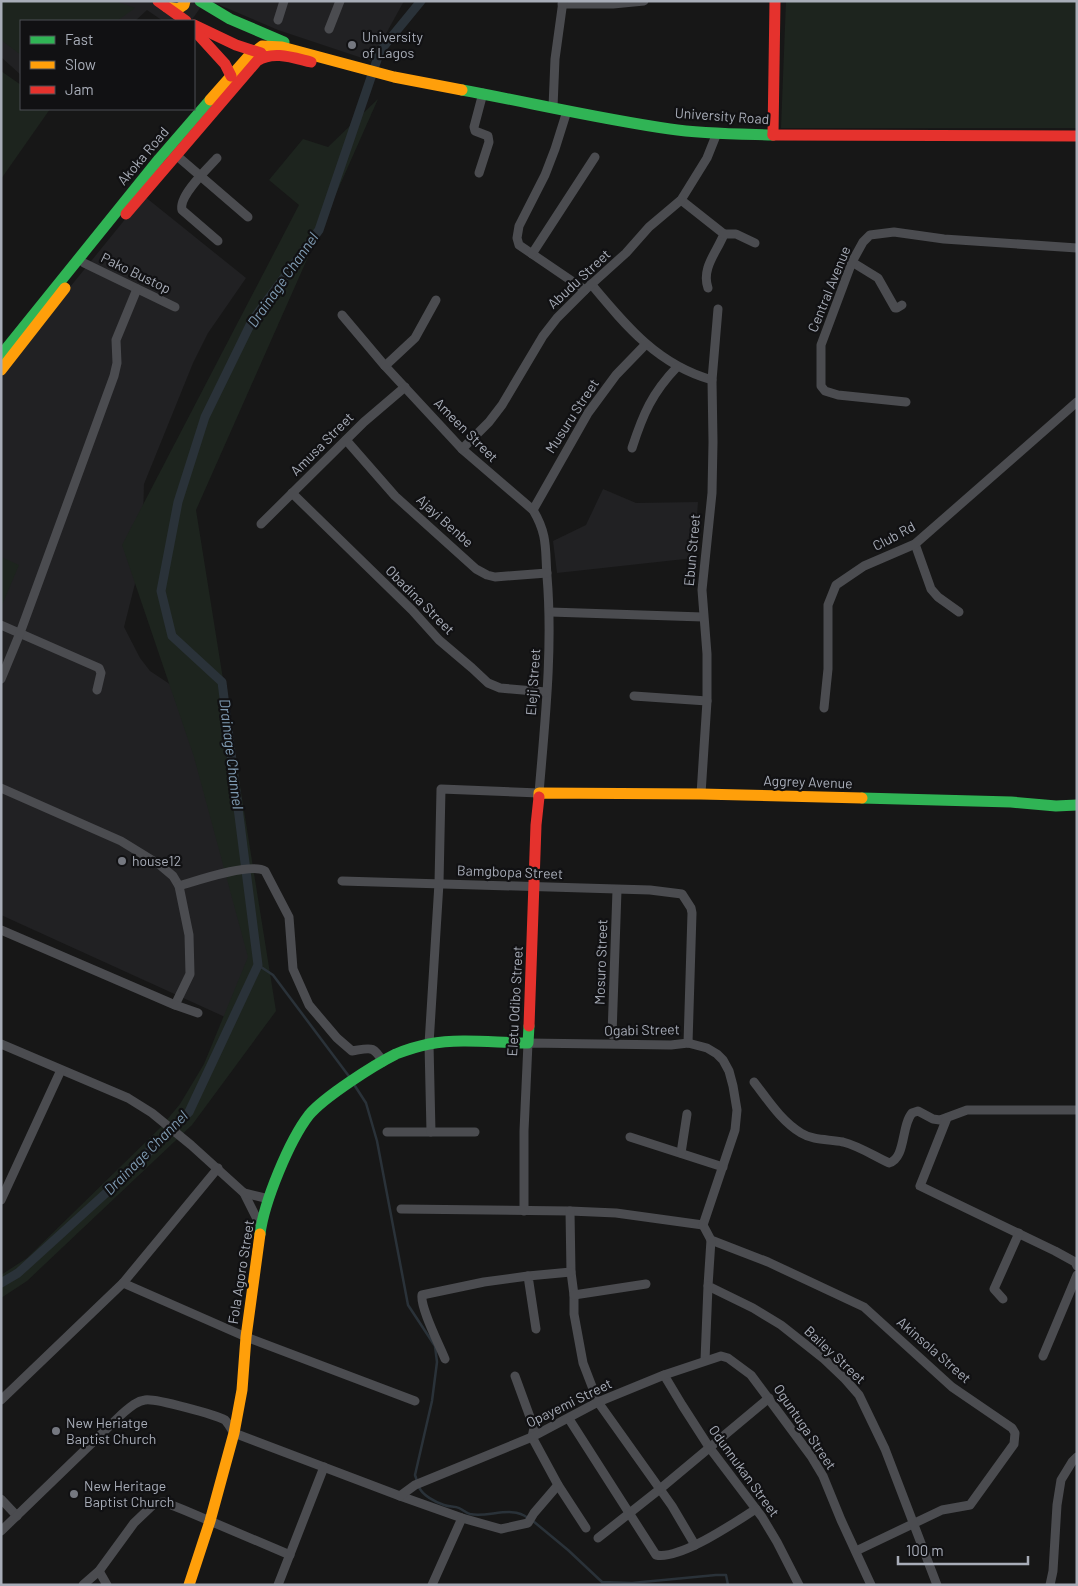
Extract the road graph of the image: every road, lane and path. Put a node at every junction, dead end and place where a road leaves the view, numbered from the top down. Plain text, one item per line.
1 (185, 1) edge
2 (200, 1) edge
3 (284, 1) edge
4 (340, 1) edge
5 (644, 1) edge
6 (775, 1) edge
7 (563, 3) edge
8 (163, 4) edge
9 (230, 19) junction
10 (185, 20) edge
11 (278, 20) dead end
12 (195, 25) edge
13 (329, 29) dead end
14 (195, 31) edge
15 (254, 51) junction
16 (280, 56) junction
17 (324, 57) junction
18 (252, 68) junction
19 (371, 71) junction
20 (231, 76) junction
21 (483, 94) junction
22 (553, 107) junction
23 (567, 111) junction
24 (717, 133) junction
25 (773, 135) junction
26 (1077, 136) edge
27 (176, 155) junction
28 (595, 157) dead end
29 (217, 158) dead end
30 (479, 173) dead end
31 (200, 177) junction
32 (681, 200) junction
33 (248, 218) dead end
34 (724, 234) junction
35 (218, 241) dead end
36 (755, 243) dead end
37 (1077, 248) edge
38 (532, 254) junction
39 (852, 262) junction
40 (84, 263) junction
41 (588, 287) junction
42 (708, 288) dead end
43 (137, 289) junction
44 (436, 300) dead end
45 (902, 305) dead end
46 (175, 307) dead end
47 (718, 309) dead end
48 (342, 315) dead end
49 (646, 344) junction
50 (1, 355) edge
51 (385, 366) junction
52 (677, 367) junction
53 (1, 370) edge
54 (712, 380) junction
55 (405, 386) junction
56 (906, 402) dead end
57 (1077, 402) edge
58 (346, 440) junction
59 (632, 448) dead end
60 (462, 449) junction
61 (292, 493) junction
62 (533, 510) junction
63 (261, 524) dead end
64 (915, 544) junction
65 (546, 573) junction
66 (550, 612) junction
67 (960, 612) dead end
68 (703, 617) junction
69 (1, 625) edge
70 (20, 633) junction
71 (1, 678) edge
72 (97, 690) dead end
73 (546, 692) junction
74 (634, 696) dead end
75 (707, 701) junction
76 (824, 708) dead end
77 (1, 788) edge
78 (539, 793) junction
79 (702, 794) junction
80 (1077, 805) edge
81 (342, 881) dead end
82 (439, 883) junction
83 (179, 886) junction
84 (533, 887) junction
85 (617, 890) junction
86 (676, 894) joint
87 (1, 930) edge
88 (174, 1006) junction
89 (198, 1013) dead end
90 (612, 1035) dead end
91 (528, 1043) junction
92 (688, 1043) junction
93 (1, 1044) edge
94 (429, 1044) junction
95 (383, 1062) junction
96 (61, 1070) junction
97 (754, 1082) dead end
98 (1077, 1110) edge
99 (687, 1114) dead end
100 (947, 1118) junction
101 (387, 1132) dead end
102 (431, 1132) junction
103 (475, 1132) dead end
104 (630, 1137) dead end
105 (681, 1153) junction
106 (723, 1167) junction
107 (218, 1168) junction
108 (244, 1193) junction
109 (269, 1199) junction
110 (1, 1200) edge
111 (402, 1209) dead end
112 (524, 1211) junction
113 (570, 1211) junction
114 (703, 1225) junction
115 (261, 1227) junction
116 (1019, 1234) junction
117 (711, 1240) junction
118 (1077, 1266) edge
119 (571, 1272) junction
120 (1077, 1275) edge
121 (528, 1276) junction
122 (123, 1283) junction
123 (646, 1284) dead end
124 (708, 1286) junction
125 (574, 1295) junction
126 (1003, 1299) dead end
127 (536, 1329) dead end
128 (246, 1337) junction
129 (721, 1356) joint
130 (1043, 1356) dead end
131 (445, 1359) dead end
132 (706, 1360) junction
133 (664, 1375) junction
134 (514, 1376) dead end
135 (769, 1398) junction
136 (1, 1400) edge
137 (415, 1401) dead end
138 (598, 1402) junction
139 (568, 1419) junction
140 (234, 1433) junction
141 (532, 1437) junction
142 (710, 1447) junction
143 (1077, 1457) edge
144 (324, 1466) junction
145 (558, 1485) junction
146 (660, 1489) junction
147 (400, 1496) junction
148 (1, 1500) edge
149 (756, 1509) junction
150 (628, 1513) junction
151 (16, 1516) junction
152 (462, 1518) junction
153 (210, 1521) junction
154 (913, 1525) junction
155 (586, 1528) dead end
156 (1, 1531) edge
157 (598, 1538) dead end
158 (696, 1544) junction
159 (856, 1552) junction
160 (290, 1555) junction
161 (99, 1571) junction
162 (83, 1585) edge
163 (107, 1585) edge
164 (189, 1585) edge
165 (278, 1585) edge
166 (432, 1585) edge
167 (799, 1585) edge
168 (871, 1585) edge
169 (937, 1585) edge
170 (1050, 1585) edge

1 - 8 main road
2 - 9 main road
3 - 11 street
4 - 13 street
5 - 7 street
6 - 25 main road
7 - 22 street
8 - 10 main road
9 - 15 main road
9 - 17 main road
12 - 15 main road
14 - 20 main road
15 - 16 main road
15 - 17 main road
15 - 18 main road
15 - 20 main road, Akoka Road
16 - 18 main road
16 - 19 main road
17 - 19 main road
18 - 27 main road
19 - 21 main road, University Road
20 - 50 main road, Akoka Road
21 - 22 main road, University Road
21 - 30 street
22 - 23 main road, University Road
23 - 24 main road, University Road
23 - 38 street
24 - 25 main road, University Road
24 - 32 street, Abudu Street
25 - 26 main road, University Road
27 - 31 street
27 - 40 main road
28 - 38 street
29 - 31 street
31 - 33 street
31 - 35 street
32 - 34 street
32 - 41 street, Abudu Street
34 - 36 street
34 - 42 street
37 - 39 street, Central Avenue
38 - 41 street
39 - 45 street
39 - 56 street, Central Avenue
40 - 43 street, Pako Bustop
40 - 53 main road
41 - 49 street
41 - 60 street, Abudu Street
43 - 46 street, Pako Bustop
43 - 70 street
44 - 51 street
47 - 54 street, Ebun Street
48 - 51 street, Ameen Street
49 - 52 street
49 - 62 street, Musuru Street
51 - 55 street, Ameen Street
52 - 54 street
52 - 59 street
54 - 68 street, Ebun Street
55 - 58 street, Amusa Street
55 - 60 street, Ameen Street
57 - 64 street, Club Rd
58 - 61 street, Amusa Street
58 - 65 street, Ajayi Benbe
60 - 62 street, Ameen Street
61 - 63 street, Amusa Street
61 - 73 street, Obadina Street
62 - 65 street, Ameen Street
64 - 67 street
64 - 76 street, Club Rd
65 - 66 street, Eleji Street
66 - 68 street
66 - 73 street, Eleji Street
68 - 75 street, Ebun Street
69 - 70 street
70 - 71 street
70 - 72 street
73 - 78 street, Eleji Street
74 - 75 street
75 - 79 street, Ebun Street
77 - 83 street
78 - 79 main road, Aggrey Avenue
78 - 82 street
78 - 84 main road, Eletu Odibo Street
79 - 80 main road, Aggrey Avenue
81 - 82 street, Bamgbopa Street
82 - 84 street, Bamgbopa Street
82 - 94 street
83 - 88 street
83 - 95 street
84 - 85 street, Bamgbopa Street
84 - 91 main road, Eletu Odibo Street
85 - 86 street, Bamgbopa Street
85 - 90 street, Mosuro Street
86 - 92 street, Ogabi Street
87 - 88 street
88 - 89 street
91 - 92 street, Ogabi Street
91 - 94 main road, Fola Agoro Street
91 - 112 street, Eletu Odibo Street
92 - 106 street
93 - 96 street
94 - 95 main road, Fola Agoro Street
94 - 102 street
95 - 109 main road, Fola Agoro Street
96 - 107 street
96 - 110 street
97 - 100 street
98 - 100 street
99 - 105 street
100 - 116 street
101 - 102 street
102 - 103 street
104 - 105 street
105 - 106 street
106 - 114 street
107 - 108 street
107 - 122 street
108 - 109 street
108 - 115 street
109 - 115 main road, Fola Agoro Street
111 - 112 street
112 - 113 street
113 - 114 street
113 - 119 street
114 - 117 street
115 - 128 main road, Fola Agoro Street
116 - 118 street
116 - 126 street
117 - 124 street
117 - 154 street, Akinsola Street
119 - 121 street
119 - 125 street
120 - 130 street
121 - 127 street
121 - 131 street
122 - 128 street
122 - 136 street
123 - 125 street
124 - 132 street
124 - 154 street, Bailey Street
125 - 138 street
128 - 137 street
128 - 140 main road, Fola Agoro Street
129 - 132 street, Opayemi Street
129 - 135 street, Oguntuga Street
132 - 133 street, Opayemi Street
133 - 138 street, Opayemi Street
133 - 142 street, Odunnukan Street
134 - 141 street
135 - 142 street
135 - 159 street, Oguntuga Street
138 - 139 street, Opayemi Street
138 - 146 street
139 - 141 street, Opayemi Street
139 - 150 street
140 - 144 street
140 - 151 street
140 - 153 main road, Fola Agoro Street
141 - 145 street
141 - 147 street, Opayemi Street
142 - 146 street
142 - 149 street, Odunnukan Street
143 - 170 street
144 - 147 street
144 - 160 street
145 - 152 street
145 - 155 street
146 - 150 street
146 - 158 street
147 - 152 street
148 - 151 street
149 - 158 street
149 - 167 street, Odunnukan Street
150 - 157 street
150 - 158 street
151 - 156 street
152 - 166 street
153 - 160 street
153 - 161 street
153 - 164 main road, Fola Agoro Street
154 - 159 street, Akinsola Street
154 - 169 street, Bailey Street
159 - 168 street, Oguntuga Street
160 - 165 street
161 - 162 street
161 - 163 street

